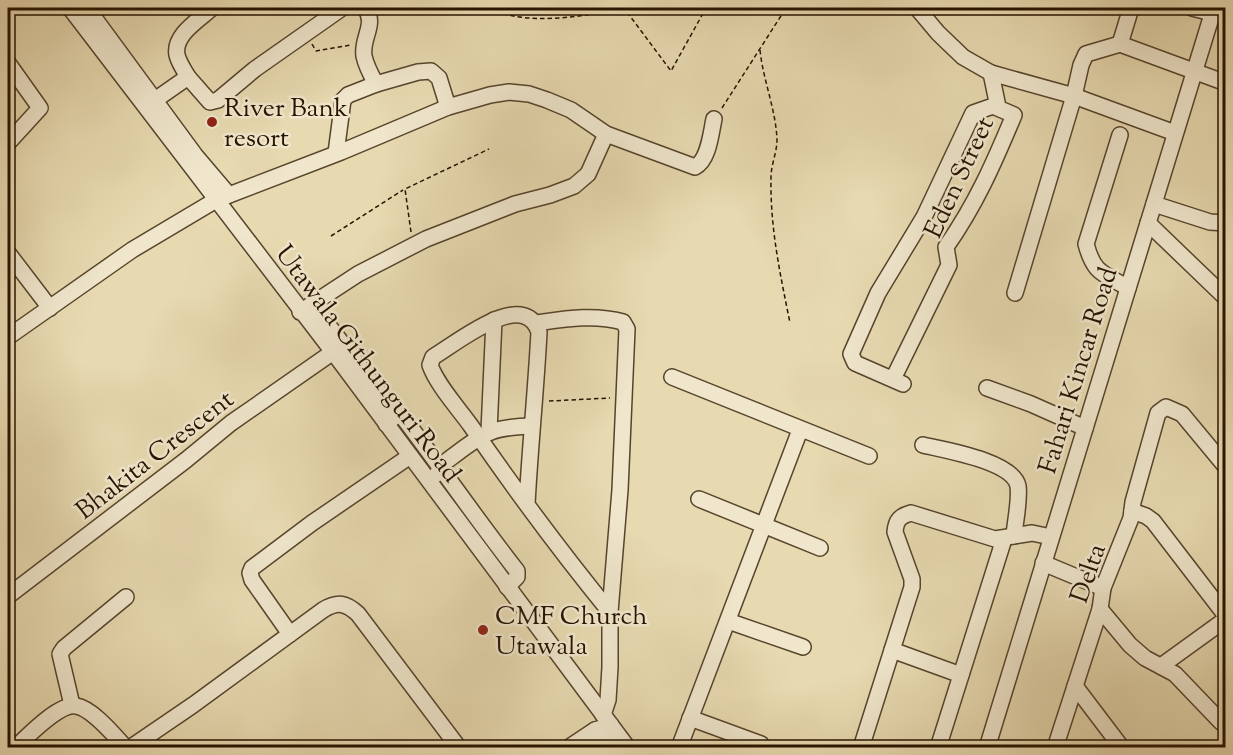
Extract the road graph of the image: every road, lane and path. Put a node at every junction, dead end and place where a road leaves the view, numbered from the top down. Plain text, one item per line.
1 (70, 8) edge
2 (212, 8) edge
3 (342, 8) edge
4 (365, 8) edge
5 (489, 8) edge
6 (584, 8) edge
7 (706, 8) edge
8 (786, 8) edge
9 (918, 8) edge
10 (1131, 8) edge
11 (1192, 8) edge
12 (1213, 10) edge
13 (91, 13) edge
14 (586, 16) junction
15 (305, 33) junction
16 (364, 42) junction
17 (1120, 44) junction
18 (760, 50) junction
19 (8, 63) edge
20 (1194, 70) junction
21 (992, 72) junction
22 (188, 77) junction
23 (1226, 83) edge
24 (376, 84) junction
25 (1074, 96) junction
26 (155, 100) junction
27 (993, 106) junction
28 (448, 107) junction
29 (718, 113) joint
30 (1175, 133) junction
31 (606, 134) junction
32 (1120, 135) dead end
33 (8, 143) edge
34 (489, 149) dead end
35 (336, 153) junction
36 (405, 189) junction
37 (223, 198) junction
38 (1154, 204) junction
39 (1148, 223) junction
40 (1226, 223) edge
41 (331, 236) dead end
42 (413, 245) junction
43 (8, 253) edge
44 (1128, 288) junction
45 (1015, 293) dead end
46 (1226, 297) edge
47 (50, 308) junction
48 (306, 308) junction
49 (494, 320) junction
50 (536, 323) junction
51 (790, 323) dead end
52 (8, 338) edge
53 (333, 352) junction
54 (672, 377) dead end
55 (987, 388) dead end
56 (625, 398) junction
57 (536, 402) junction
58 (391, 420) junction
59 (532, 426) junction
60 (1085, 428) junction
61 (801, 429) junction
62 (484, 434) junction
63 (923, 445) dead end
64 (410, 456) junction
65 (868, 456) dead end
66 (440, 466) junction
67 (1226, 467) edge
68 (430, 484) junction
69 (699, 499) dead end
70 (527, 504) junction
71 (1132, 511) junction
72 (479, 522) junction
73 (763, 526) junction
74 (466, 532) junction
75 (1052, 537) junction
76 (1009, 538) junction
77 (820, 548) dead end
78 (1043, 564) junction
79 (507, 587) junction
80 (1103, 588) junction
81 (8, 596) edge
82 (126, 597) dead end
83 (1100, 609) junction
84 (610, 612) junction
85 (1226, 618) edge
86 (728, 621) junction
87 (290, 633) junction
88 (802, 647) dead end
89 (892, 650) junction
90 (1161, 666) junction
91 (961, 675) junction
92 (1075, 686) junction
93 (72, 705) junction
94 (690, 718) junction
95 (607, 720) junction
96 (1226, 723) edge
97 (595, 730) junction
98 (761, 744) dead end
99 (15, 747) edge
100 (128, 747) edge
101 (459, 747) edge
102 (568, 747) edge
103 (611, 747) edge
104 (628, 747) edge
105 (679, 747) edge
106 (861, 747) edge
107 (938, 747) edge
108 (987, 747) edge
109 (1055, 747) edge
110 (1122, 747) edge

1 - 13 street, Utawala Githunguri Road
2 - 22 street
3 - 15 street
4 - 16 street
5 - 14 path
6 - 14 path
7 - 14 path
8 - 18 path
9 - 21 street
10 - 17 street
11 - 12 street
12 - 20 street, Fahari Kincar Road
13 - 26 street
13 - 37 street, Utawala Githunguri Road
15 - 16 path
15 - 22 street
16 - 24 street
17 - 20 street
17 - 25 street
18 - 29 path
18 - 51 path
19 - 33 street
20 - 23 street
20 - 30 street, Fahari Kincar Road
21 - 25 street
21 - 27 street
22 - 26 street
24 - 28 street
24 - 35 street
25 - 30 street
25 - 45 street
26 - 37 street
27 - 27 street, Eden Street
28 - 31 street
28 - 35 street
29 - 31 street
30 - 38 street, Fahari Kincar Road
31 - 42 street
32 - 44 street
34 - 36 path
35 - 37 street
36 - 41 path
36 - 42 path
37 - 47 street
37 - 48 street, Utawala Githunguri Road
38 - 39 street, Fahari Kincar Road
38 - 40 street
39 - 44 street, Fahari Kincar Road
39 - 46 street
42 - 48 street
43 - 47 street
44 - 60 street, Fahari Kincar Road
47 - 52 street
48 - 53 street, Utawala Githunguri Road
48 - 58 street
49 - 50 street
49 - 62 street
49 - 62 street
50 - 56 street
50 - 57 street
53 - 58 street, Utawala Githunguri Road
53 - 81 street, Bhakita Crescent
54 - 61 street
55 - 60 street
56 - 57 path
56 - 84 street
57 - 59 street
58 - 64 street, Utawala Githunguri Road
58 - 66 street
59 - 62 street
59 - 70 street
60 - 75 street, Fahari Kincar Road
61 - 65 street
61 - 73 street
62 - 66 street
62 - 70 street
63 - 76 street
64 - 68 street, Utawala Githunguri Road
64 - 87 street
66 - 68 street
66 - 72 street
67 - 71 street, Delta
68 - 74 street, Utawala Githunguri Road
69 - 73 street
70 - 84 street
71 - 80 street, Delta
71 - 85 street
72 - 74 street
72 - 79 street
73 - 77 street
73 - 86 street
74 - 79 street, Utawala Githunguri Road
75 - 76 street
75 - 78 street, Fahari Kincar Road
76 - 89 street
76 - 91 street
78 - 80 street
78 - 108 street, Fahari Kincar Road
79 - 95 street, Utawala Githunguri Road
80 - 83 street, Delta
82 - 93 street
83 - 90 street
83 - 92 street, Delta
84 - 95 street
85 - 90 street
86 - 88 street
86 - 94 street
87 - 100 street
87 - 101 street
89 - 91 street
89 - 106 street
90 - 96 street
91 - 107 street
92 - 109 street, Delta
92 - 110 street
93 - 99 street
93 - 100 street
94 - 98 street
94 - 105 street
95 - 97 street
95 - 104 street, Utawala Githunguri Road
97 - 102 street
97 - 103 street

